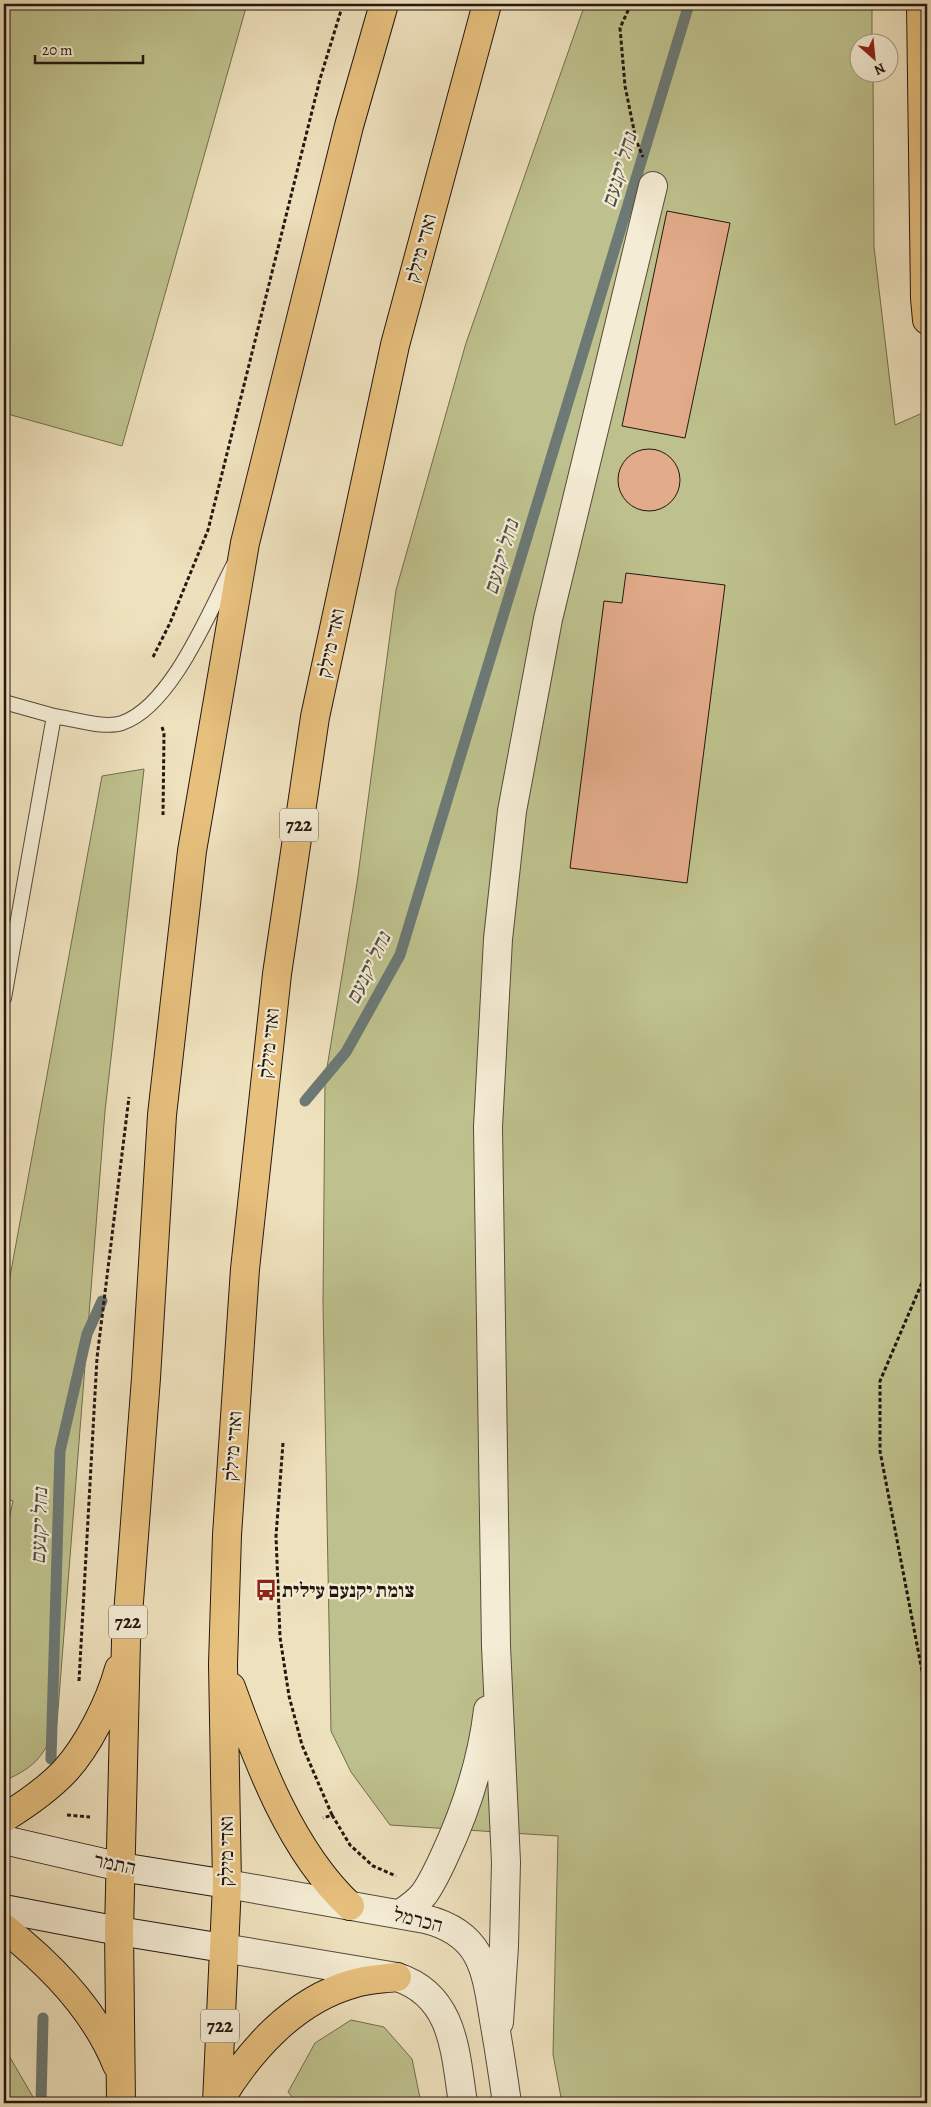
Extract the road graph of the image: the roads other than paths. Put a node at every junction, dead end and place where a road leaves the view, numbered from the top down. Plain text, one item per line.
1 (384, 4) edge
2 (487, 4) edge
3 (921, 4) edge
4 (653, 186) road end
5 (927, 320) edge
6 (245, 543) junction
7 (4, 702) edge
8 (54, 716) junction
9 (4, 998) edge
10 (126, 1641) junction
11 (496, 1646) junction
12 (223, 1664) junction
13 (4, 1818) edge
14 (4, 1840) edge
15 (121, 1867) junction
16 (227, 1884) junction
17 (350, 1906) junction
18 (4, 1909) edge
19 (400, 1914) junction
20 (4, 1928) edge
21 (120, 1931) junction
22 (223, 1948) junction
23 (397, 1977) junction
24 (498, 2039) junction
25 (121, 2096) edge
26 (218, 2103) edge
27 (463, 2103) edge
28 (507, 2103) edge

1 - 6 main road, 722
2 - 12 main road, ואדי מילק / 722
3 - 5 main road
4 - 11 street
6 - 8 lane
6 - 10 main road, 722
7 - 8 lane
8 - 9 lane
10 - 13 main road
10 - 15 main road, 722
11 - 19 street
11 - 24 street
12 - 16 main road, ואדי מילק / 722
12 - 17 main road
14 - 15 street, התמר
15 - 16 street, התמר
15 - 21 main road, 722
16 - 17 street, הכרמל
16 - 22 main road, ואדי מילק / 722
17 - 19 street, הכרמל
18 - 21 street
19 - 24 street, הכרמל
20 - 25 main road
21 - 22 street
21 - 25 main road, 722
22 - 23 street
22 - 26 main road, ואדי מילק / 722
23 - 26 main road
23 - 27 street
24 - 28 street, הכרמל

